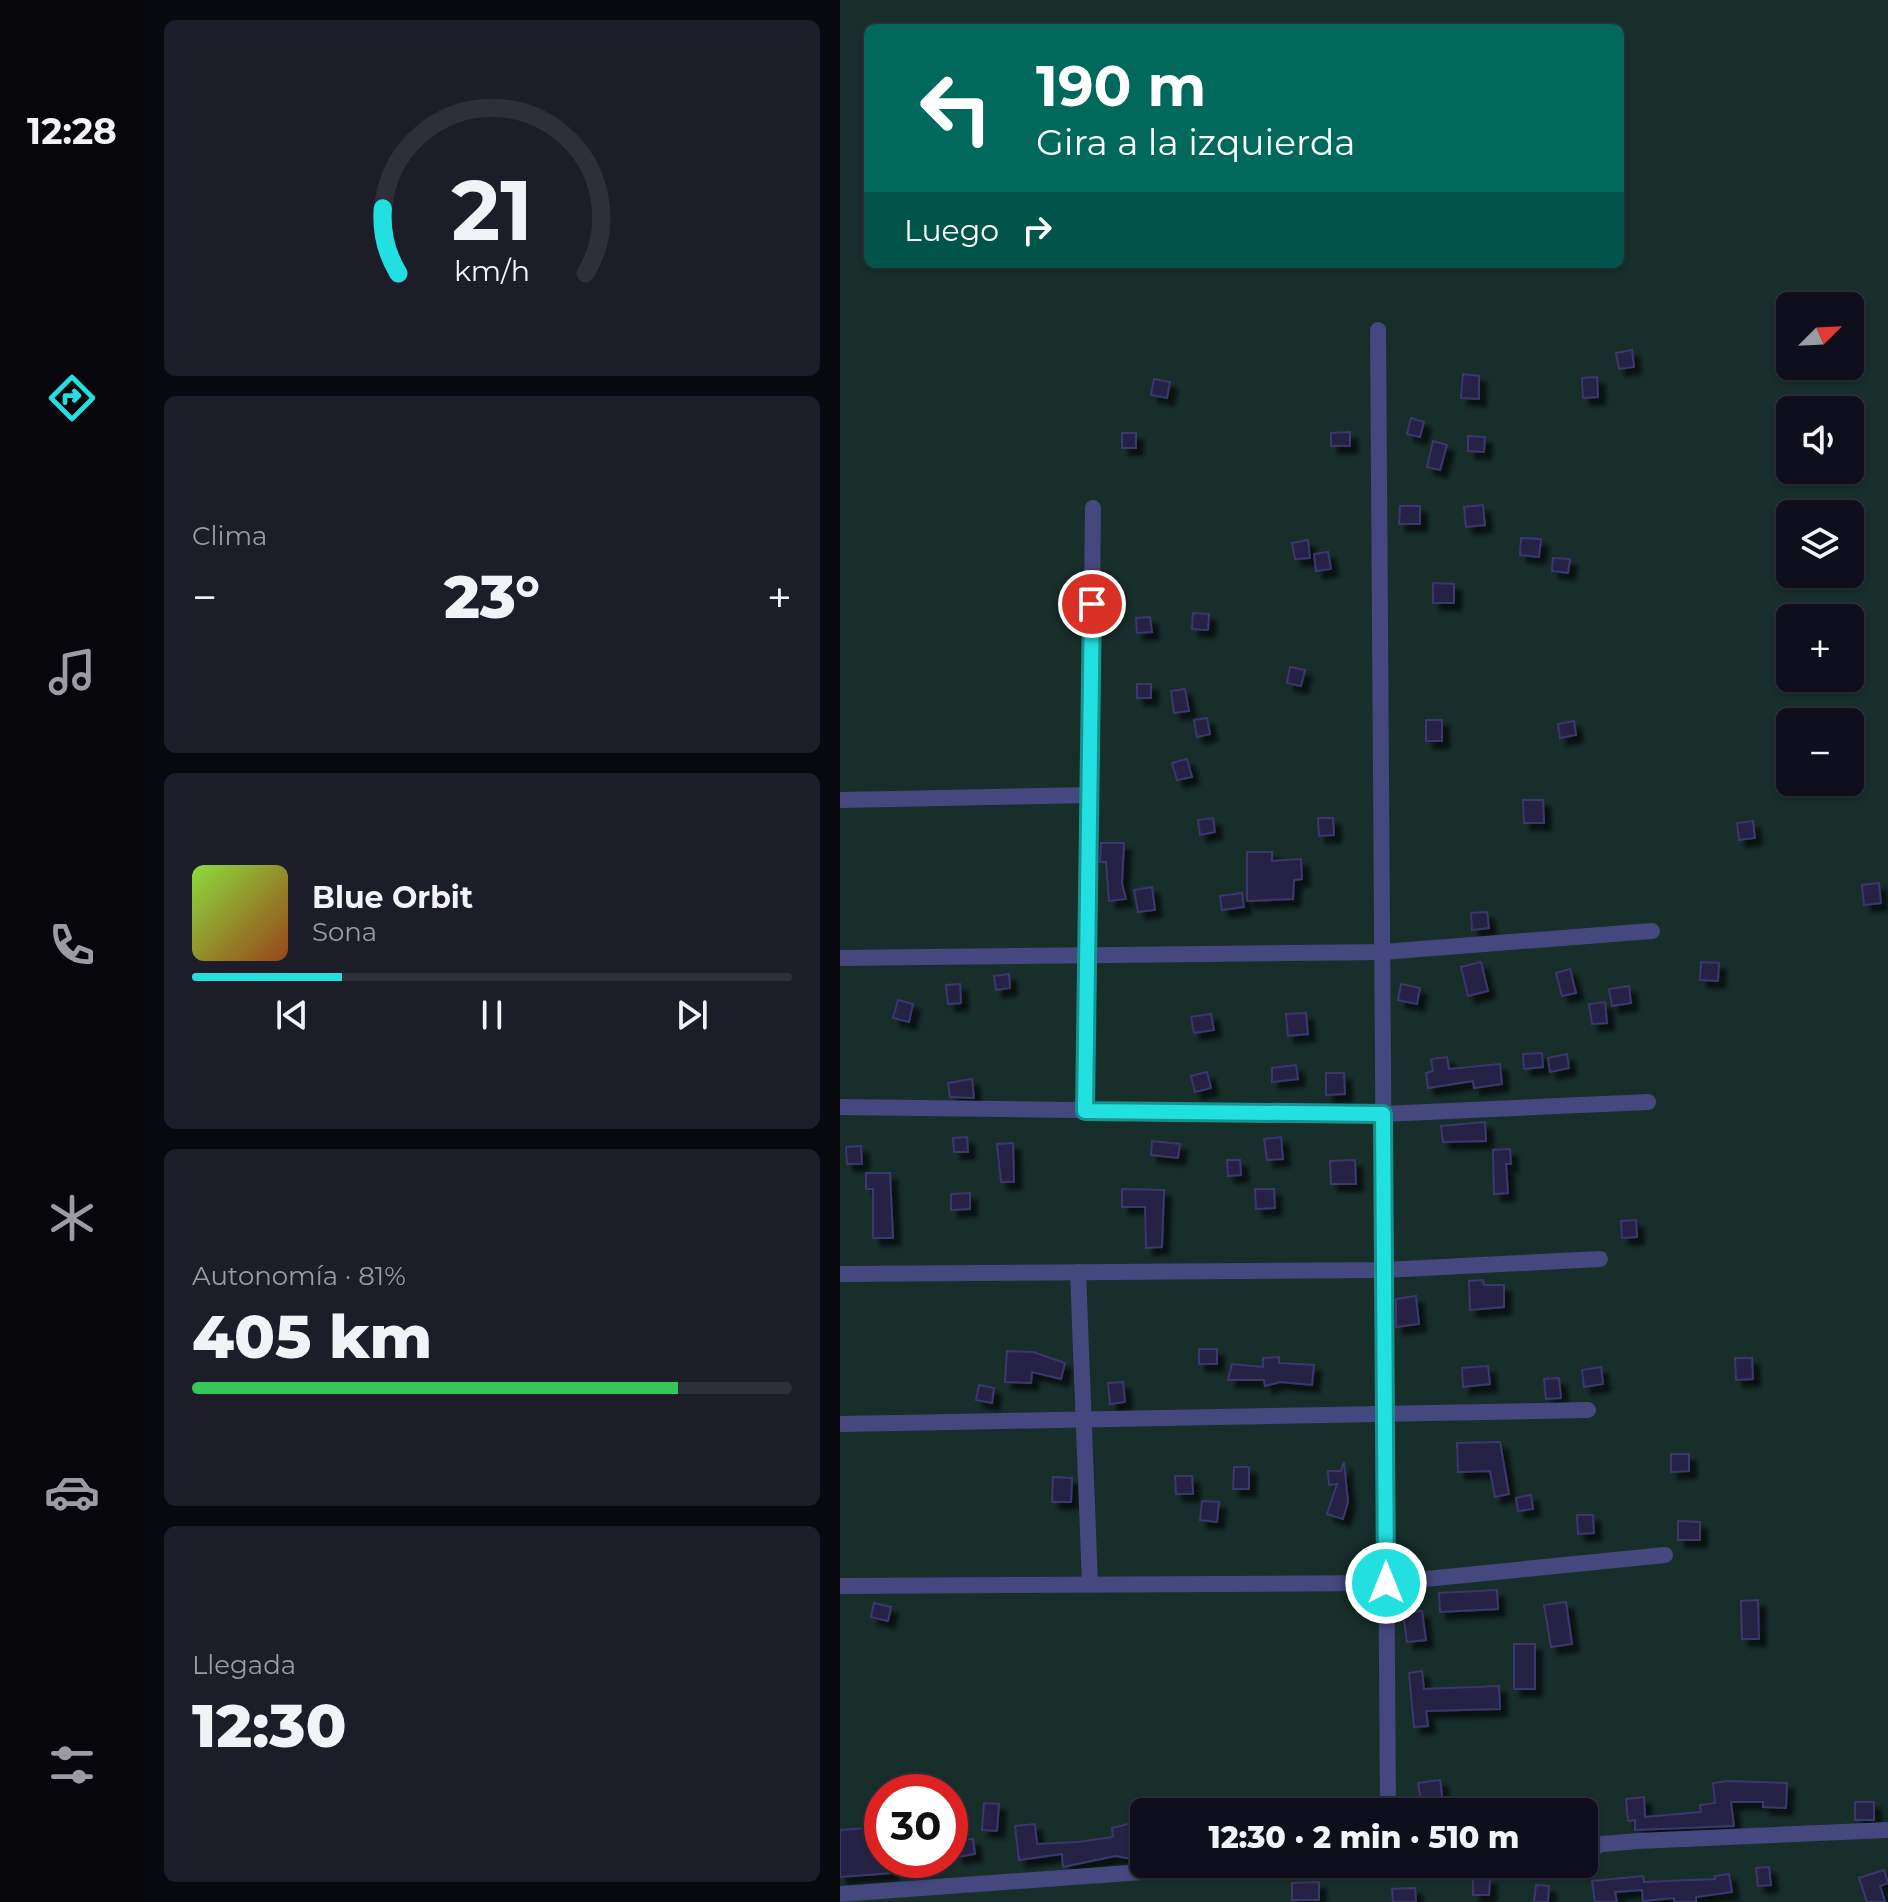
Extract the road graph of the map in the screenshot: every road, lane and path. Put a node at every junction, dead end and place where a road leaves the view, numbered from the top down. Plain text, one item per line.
1 (1378, 330) dead end
2 (1093, 508) dead end
3 (1090, 795) junction
4 (840, 800) edge
5 (1652, 931) dead end
6 (1382, 952) junction
7 (1088, 955) junction
8 (840, 958) edge
9 (1648, 1102) dead end
10 (840, 1107) edge
11 (1085, 1111) junction
12 (1383, 1114) junction
13 (1600, 1259) dead end
14 (1384, 1270) junction
15 (1078, 1272) junction
16 (840, 1274) edge
17 (1588, 1410) dead end
18 (1385, 1415) junction
19 (1084, 1420) junction
20 (840, 1424) edge
21 (1665, 1555) dead end
22 (1386, 1583) junction
23 (1090, 1584) junction
24 (840, 1586) edge
25 (1388, 1798) edge
26 (1888, 1830) edge
27 (1598, 1846) edge
28 (1130, 1873) edge
29 (840, 1894) edge

1 - 6 street
2 - 3 street
3 - 4 street
3 - 7 street
5 - 6 street
6 - 7 street
6 - 12 street
7 - 8 street
7 - 11 street
9 - 12 street
10 - 11 street
11 - 12 street
12 - 14 street
13 - 14 street
14 - 15 street
14 - 18 street
15 - 16 street
15 - 19 street
17 - 18 street
18 - 19 street
18 - 22 street
19 - 20 street
19 - 23 street
21 - 22 street
22 - 23 street
22 - 25 street
23 - 24 street
26 - 27 street
28 - 29 street

